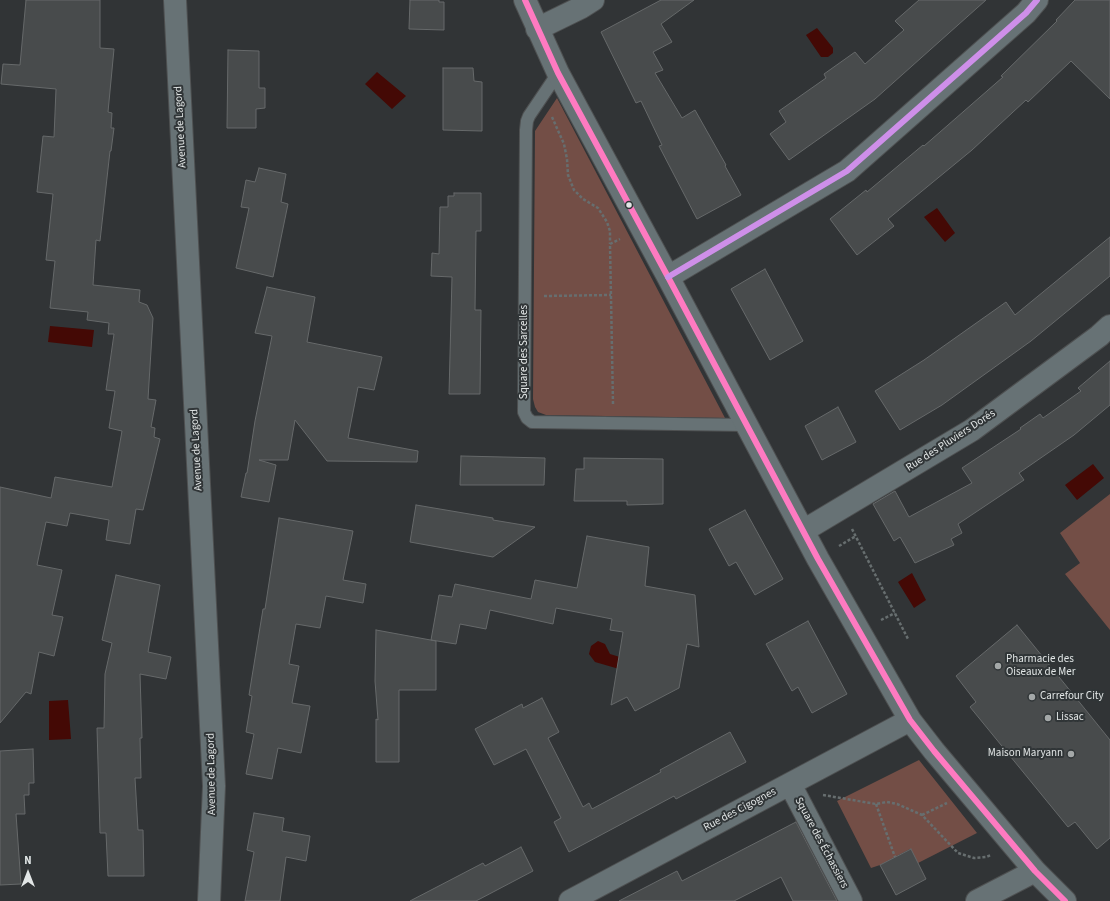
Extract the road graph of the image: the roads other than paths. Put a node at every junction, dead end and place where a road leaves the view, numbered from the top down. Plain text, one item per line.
1 (175, 0) edge
2 (524, 0) edge
3 (593, 0) edge
4 (1037, 0) edge
5 (537, 29) junction
6 (558, 73) junction
7 (668, 277) junction
8 (1110, 326) edge
9 (746, 425) junction
10 (803, 531) junction
11 (910, 720) junction
12 (790, 784) junction
13 (1035, 871) junction
14 (209, 901) edge
15 (570, 901) edge
16 (851, 901) edge
17 (977, 901) edge
18 (1065, 901) edge

1 - 14 street, Avenue de Lagord
2 - 5 street
3 - 5 street
4 - 7 street
5 - 6 street
6 - 7 street
6 - 9 lane, Square des Sarcelles
7 - 9 street
8 - 10 street, Rue des Pluviers Dorés
9 - 10 street
10 - 11 street
11 - 12 street, Rue des Cigognes
11 - 13 street
12 - 15 street, Rue des Cigognes
12 - 16 street, Square des Échassiers
13 - 17 street
13 - 18 street

